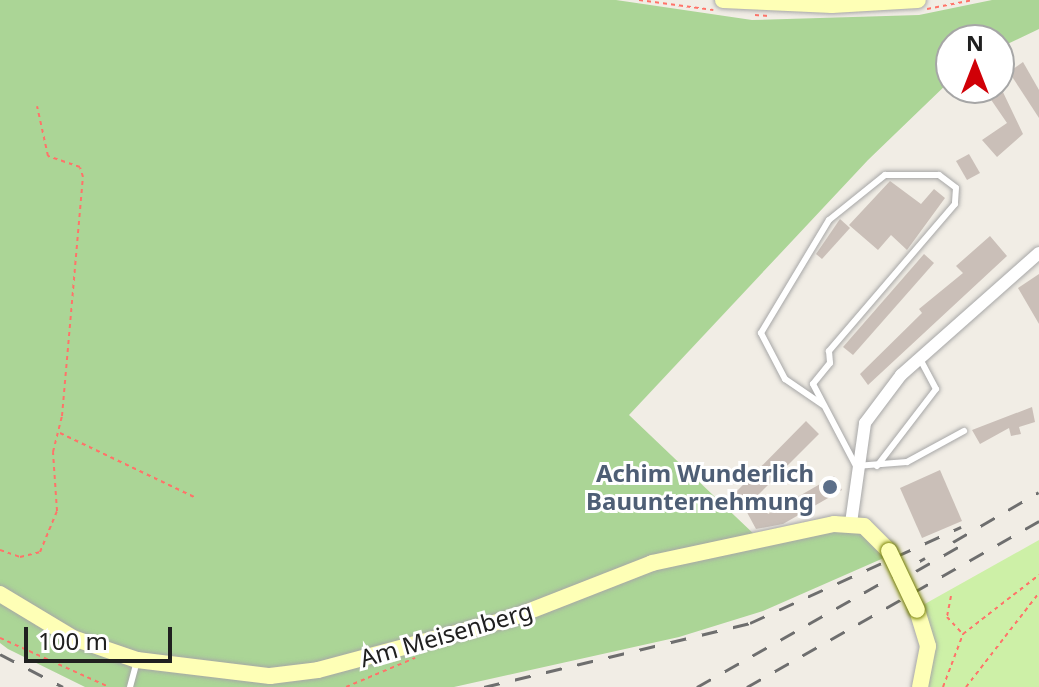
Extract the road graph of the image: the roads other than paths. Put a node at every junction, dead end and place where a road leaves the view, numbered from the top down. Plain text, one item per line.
1 (723, 0) edge
2 (918, 0) edge
3 (1038, 257) edge
4 (919, 358) junction
5 (823, 405) junction
6 (964, 431) dead end
7 (856, 466) junction
8 (877, 466) junction
9 (851, 523) junction
10 (0, 594) edge
11 (137, 660) junction
12 (131, 684) edge
13 (920, 687) edge

1 - 2 street
3 - 4 street
4 - 7 street
4 - 8 lane
5 - 5 lane
5 - 7 lane
6 - 8 lane
7 - 8 lane
7 - 9 street
9 - 11 street, Am Meisenberg
9 - 13 street, bridge
10 - 11 street, Am Meisenberg
11 - 12 lane

